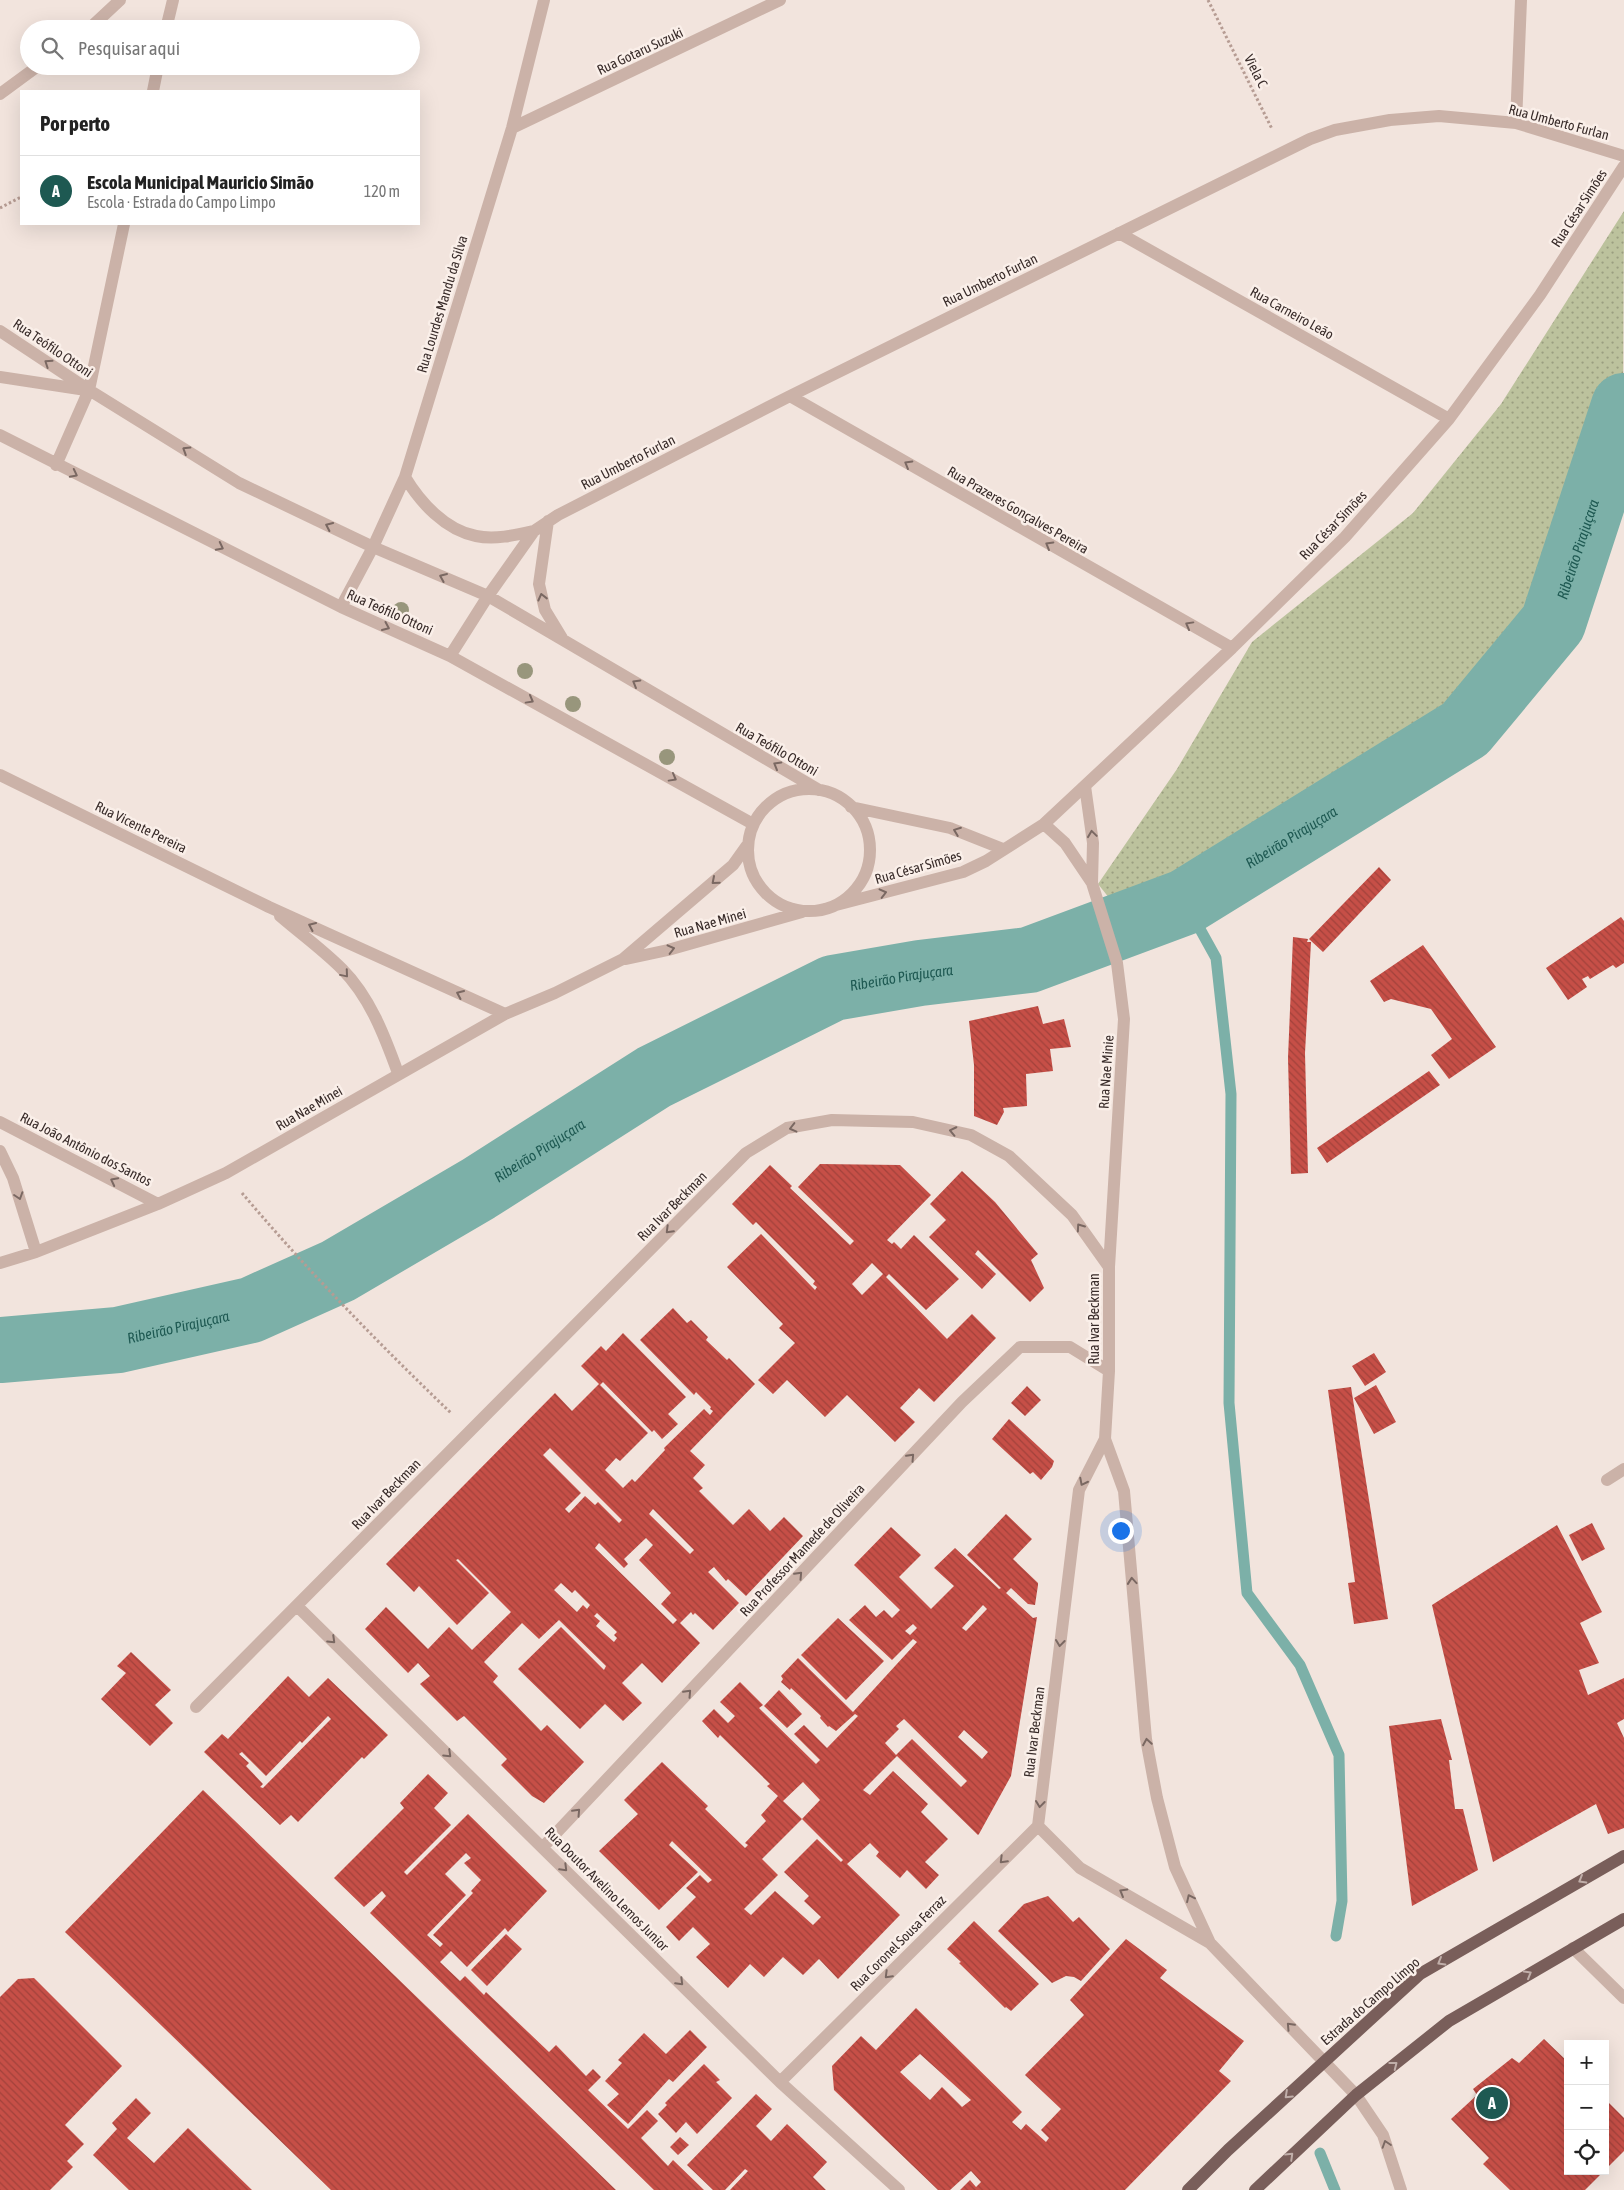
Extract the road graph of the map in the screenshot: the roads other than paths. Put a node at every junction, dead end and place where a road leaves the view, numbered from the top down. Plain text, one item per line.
1 (120, 0) edge
2 (173, 0) edge
3 (544, 0) edge
4 (780, 0) edge
5 (1522, 0) edge
6 (99, 20) edge
7 (168, 20) edge
8 (26, 75) edge
9 (156, 75) edge
10 (152, 90) edge
11 (0, 94) edge
12 (1516, 123) junction
13 (512, 128) junction
14 (1624, 156) edge
15 (1624, 166) edge
16 (124, 225) edge
17 (1120, 233) junction
18 (0, 331) edge
19 (0, 377) edge
20 (89, 390) junction
21 (790, 396) junction
22 (1449, 418) junction
23 (0, 427) edge
24 (4, 437) edge
25 (56, 465) junction
26 (405, 477) junction
27 (548, 522) junction
28 (534, 531) junction
29 (373, 547) junction
30 (488, 596) junction
31 (341, 607) junction
32 (564, 640) junction
33 (1232, 648) junction
34 (450, 656) junction
35 (0, 775) edge
36 (1085, 786) junction
37 (819, 790) junction
38 (852, 807) junction
39 (753, 824) junction
40 (1044, 824) junction
41 (748, 844) junction
42 (1002, 849) junction
43 (1093, 887) junction
44 (836, 905) junction
45 (269, 907) junction
46 (804, 911) junction
47 (623, 959) junction
48 (505, 1014) junction
49 (398, 1073) junction
50 (0, 1122) edge
51 (0, 1151) edge
52 (158, 1204) junction
53 (36, 1252) junction
54 (0, 1263) edge
55 (1109, 1266) junction
56 (1109, 1371) junction
57 (1105, 1439) junction
58 (1624, 1469) edge
59 (1607, 1480) dead end
60 (297, 1606) junction
61 (196, 1707) dead end
62 (1038, 1826) junction
63 (543, 1847) junction
64 (1624, 1856) edge
65 (1624, 1919) edge
66 (1210, 1942) junction
67 (1573, 1948) junction
68 (1624, 1998) edge
69 (1323, 2062) junction
70 (780, 2082) junction
71 (1356, 2095) junction
72 (899, 2190) edge
73 (1188, 2190) edge
74 (1255, 2190) edge
75 (1401, 2190) edge

1 - 6 street
2 - 7 street
3 - 13 street, Rua Lourdes Mandu da Silva
4 - 13 street, Rua Gotaru Suzuki
5 - 12 street
8 - 11 street
9 - 10 street
12 - 14 street, Rua Umberto Furlan
12 - 17 street, Rua Umberto Furlan
13 - 26 street, Rua Lourdes Mandu da Silva
15 - 22 street, Rua César Simões
16 - 20 street
17 - 21 street, Rua Umberto Furlan
17 - 22 street, Rua Carneiro Leão
20 -> 18 street, Rua Teófilo Ottoni
19 - 20 street, Rua Teófilo Ottoni
20 - 25 street
29 -> 20 street, Rua Teófilo Ottoni
21 - 27 street, Rua Umberto Furlan
33 -> 21 street, Rua Prazeres Gonçalves Pereira
22 - 33 street, Rua César Simões
23 - 24 street, Rua Teófilo Ottoni
24 - 25 street, Rua Teófilo Ottoni
25 -> 31 street, Rua Teófilo Ottoni
26 - 28 street
26 - 29 street, Rua Lourdes Mandu da Silva
27 - 28 street, Rua Umberto Furlan
32 -> 27 street
28 - 30 street, Rua Umberto Furlan
30 -> 29 street, Rua Teófilo Ottoni
29 - 31 street, Rua Lourdes Mandu da Silva
30 - 32 street, Rua Teófilo Ottoni
30 - 34 street, Rua Umberto Furlan
31 -> 34 street, Rua Teófilo Ottoni
37 -> 32 street, Rua Teófilo Ottoni
33 - 36 street, Rua César Simões
34 -> 39 street, Rua Teófilo Ottoni
35 - 45 street, Rua Vicente Pereira
36 - 40 street, Rua César Simões
43 -> 36 street, Rua Nae Minie
37 - 38 street
37 - 39 street
42 -> 38 street, Rua César Simões
38 - 44 street
39 - 41 street
40 - 42 street, Rua César Simões
40 - 43 street, Rua Nae Minie
41 - 46 street
41 -> 47 street, Rua Nae Minei
44 -> 42 street, Rua César Simões
43 - 55 street, Rua Nae Minie
44 - 46 street
48 -> 45 street, Rua Vicente Pereira
45 -> 49 street, Rua Vicente Pereira
47 -> 46 street, Rua Nae Minei
47 - 48 street, Rua Nae Minei
48 - 49 street, Rua Nae Minei
49 - 52 street, Rua Nae Minei
52 -> 50 street, Rua João Antônio dos Santos
51 -> 53 street
52 - 53 street, Rua Nae Minei
53 - 54 street, Rua Nae Minei
55 - 56 street, Rua Ivar Beckman
55 -> 60 street, Rua Ivar Beckman
56 - 57 street, Rua Ivar Beckman
63 -> 56 street, Rua Professor Mamede de Oliveira
57 -> 62 street, Rua Ivar Beckman
66 -> 57 street, Rua Ivar Beckman
58 - 59 street
60 - 61 street, Rua Ivar Beckman
60 -> 63 street, Rua Doutor Avelino Lemos Junior
66 -> 62 street, Rua Ivar Beckman
62 -> 70 street, Rua Coronel Sousa Ferraz
63 -> 70 street, Rua Doutor Avelino Lemos Junior
64 -> 69 main road, Estrada do Campo Limpo
65 - 67 main road
69 -> 66 street, Rua Ivar Beckman
67 - 68 street
71 -> 67 main road
69 - 71 street, Rua Ivar Beckman
69 -> 73 main road, Estrada do Campo Limpo
70 - 72 street, Rua Doutor Avelino Lemos Junior
74 -> 71 main road
75 -> 71 street, Rua Ivar Beckman

